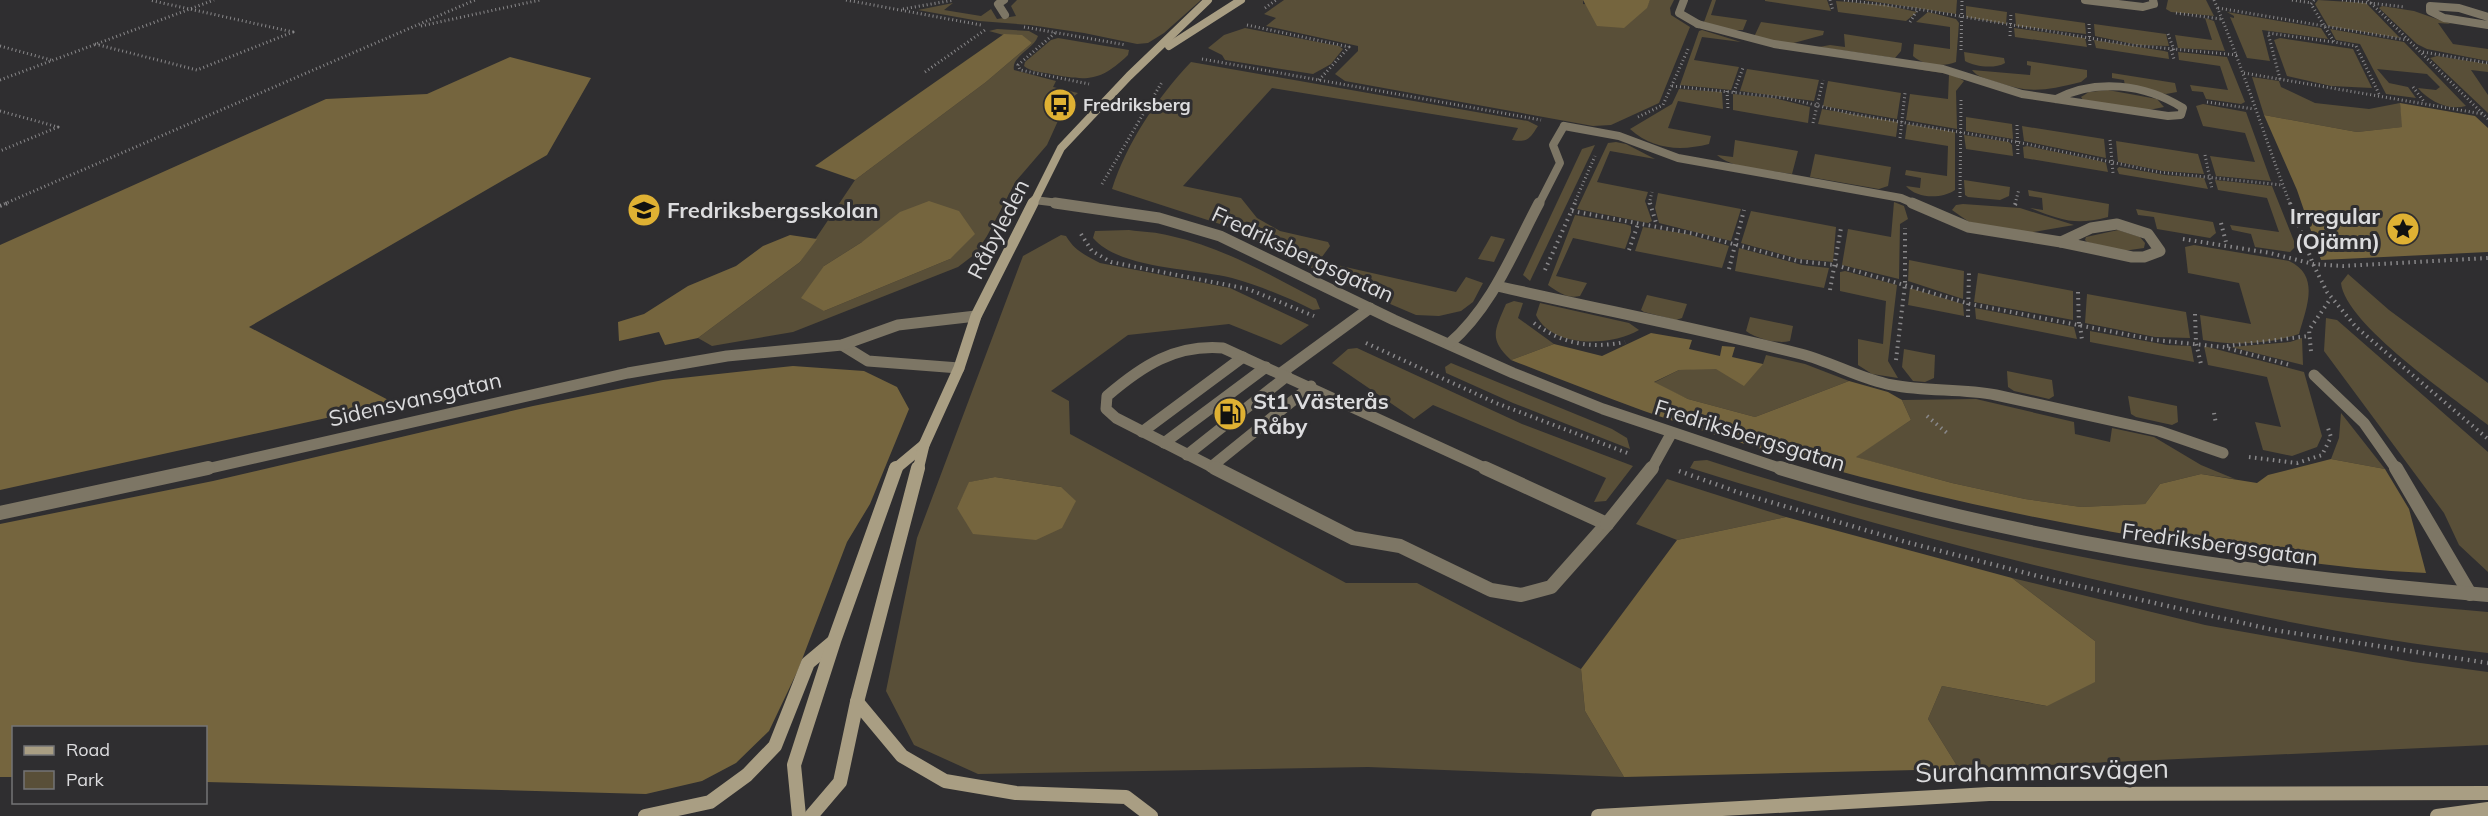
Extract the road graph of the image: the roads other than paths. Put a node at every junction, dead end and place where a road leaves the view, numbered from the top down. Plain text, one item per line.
1 (1004, 0) edge
2 (1208, 0) edge
3 (1241, 0) edge
4 (1684, 0) edge
5 (2085, 0) edge
6 (2153, 0) edge
7 (1005, 15) dead end
8 (2488, 17) edge
9 (2488, 25) edge
10 (1150, 58) junction
11 (2056, 99) junction
12 (1034, 200) junction
13 (2061, 242) junction
14 (1497, 286) junction
15 (1370, 308) junction
16 (976, 316) junction
17 (1449, 344) junction
18 (842, 345) junction
19 (1243, 357) junction
20 (1266, 366) junction
21 (959, 368) junction
22 (2314, 373) road end
23 (1284, 375) junction
24 (1311, 386) junction
25 (1142, 432) junction
26 (1671, 434) junction
27 (1164, 443) junction
28 (924, 445) junction
29 (2223, 453) road end
30 (1187, 455) junction
31 (1211, 467) junction
32 (0, 513) edge
33 (1607, 524) junction
34 (2470, 594) junction
35 (2488, 596) edge
36 (834, 641) junction
37 (857, 702) junction
38 (2488, 793) edge
39 (2488, 809) edge
40 (645, 816) edge
41 (799, 816) edge
42 (811, 816) edge
43 (1151, 816) edge
44 (1598, 816) edge
45 (2437, 816) edge

1 - 7 street
2 - 10 main road, Råbyleden
3 - 10 main road, Råbyleden
4 - 11 street
5 - 6 street
8 - 9 street
10 - 12 main road, Råbyleden
11 - 11 street
12 - 15 street, Fredriksbergsgatan
12 - 16 main road, Råbyleden
13 - 13 street
13 - 14 street
14 - 17 street
14 - 29 street
15 - 17 street, Fredriksbergsgatan
15 - 23 street
16 - 18 street, Sidensvansgatan
16 - 21 main road, Råbyleden
17 - 26 street, Fredriksbergsgatan
18 - 21 street
18 - 32 street, Sidensvansgatan
19 - 20 street
19 - 25 street
19 - 25 street
20 - 23 street
20 - 27 street
21 - 28 main road, Råbyleden
22 - 34 street
23 - 24 street
23 - 30 street
24 - 31 street
24 - 33 street
25 - 27 street
26 - 33 street
26 - 34 street, Fredriksbergsgatan
27 - 30 street
28 - 36 main road
28 - 37 main road, Råbyleden
30 - 31 street
31 - 33 street
34 - 35 street, Fredriksbergsgatan
36 - 40 main road
36 - 41 main road
37 - 42 main road, Råbyleden
37 - 43 main road
38 - 44 main road, Surahammarsvägen
39 - 45 main road

